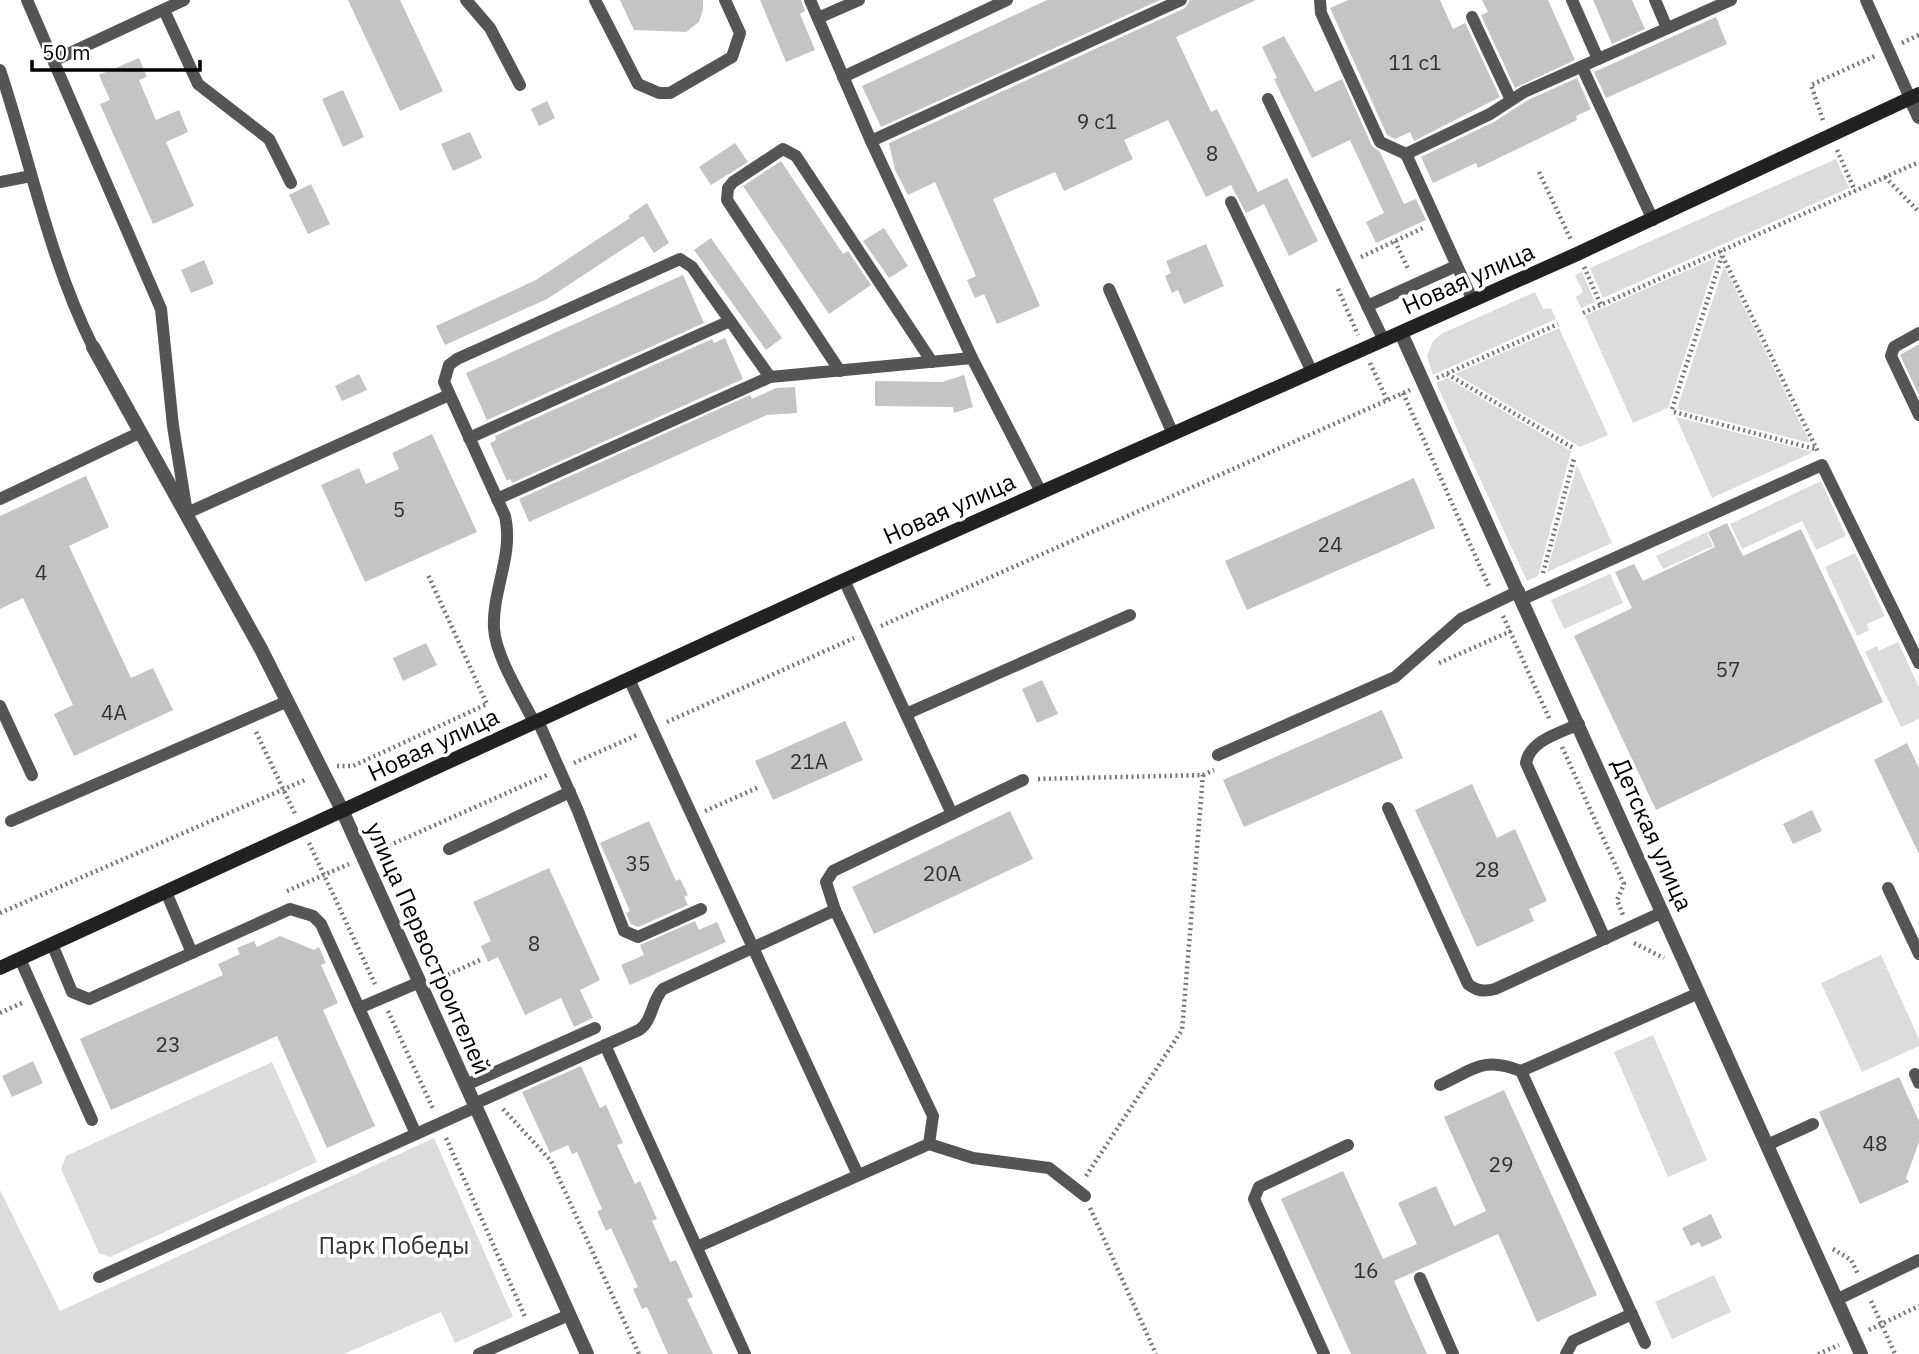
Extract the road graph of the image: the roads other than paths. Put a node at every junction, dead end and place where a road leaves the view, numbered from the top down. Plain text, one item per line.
1 (27, 0) edge
2 (184, 0) edge
3 (466, 0) edge
4 (595, 0) edge
5 (725, 0) edge
6 (810, 0) edge
7 (859, 0) edge
8 (1007, 0) edge
9 (1181, 0) edge
10 (1320, 0) edge
11 (1572, 0) edge
12 (1655, 0) edge
13 (1731, 0) edge
14 (1866, 0) edge
15 (1705, 5) edge
16 (164, 9) junction
17 (1472, 17) dead end
18 (818, 18) junction
19 (1667, 29) junction
20 (1598, 59) junction
21 (55, 60) junction
22 (1582, 67) junction
23 (0, 70) edge
24 (843, 77) junction
25 (520, 85) dead end
26 (1915, 96) edge
27 (1268, 99) dead end
28 (1511, 100) junction
29 (1919, 117) edge
30 (871, 141) junction
31 (1406, 154) junction
32 (31, 176) junction
33 (0, 182) edge
34 (291, 183) dead end
35 (1231, 202) dead end
36 (1653, 220) junction
37 (1457, 266) junction
38 (1109, 289) dead end
39 (1473, 302) junction
40 (1367, 306) junction
41 (730, 321) junction
42 (1401, 333) junction
43 (1919, 334) edge
44 (1384, 341) junction
45 (93, 347) joint
46 (972, 358) junction
47 (932, 362) junction
48 (840, 371) junction
49 (1312, 372) junction
50 (770, 377) junction
51 (449, 395) junction
52 (1919, 415) edge
53 (141, 432) junction
54 (1173, 434) junction
55 (469, 438) junction
56 (1041, 492) junction
57 (0, 499) edge
58 (497, 499) junction
59 (187, 513) junction
60 (844, 580) junction
61 (1521, 595) junction
62 (1130, 615) dead end
63 (1919, 663) edge
64 (629, 679) junction
65 (288, 701) junction
66 (0, 706) edge
67 (906, 714) junction
68 (536, 721) junction
69 (1579, 724) junction
70 (1217, 755) dead end
71 (32, 775) dead end
72 (1023, 780) dead end
73 (570, 792) junction
74 (1388, 808) dead end
75 (342, 810) junction
76 (952, 814) junction
77 (11, 821) dead end
78 (449, 849) dead end
79 (1888, 888) dead end
80 (166, 892) junction
81 (701, 909) dead end
82 (835, 910) junction
83 (1663, 912) junction
84 (1605, 939) junction
85 (52, 944) junction
86 (751, 948) junction
87 (1918, 950) edge
88 (192, 953) junction
89 (20, 959) junction
90 (0, 968) edge
91 (420, 982) junction
92 (1699, 993) junction
93 (359, 1008) junction
94 (595, 1028) dead end
95 (605, 1045) junction
96 (1521, 1072) junction
97 (466, 1085) junction
98 (1440, 1085) dead end
99 (475, 1105) junction
100 (92, 1120) dead end
101 (1813, 1124) dead end
102 (416, 1133) junction
103 (929, 1144) junction
104 (1766, 1145) junction
105 (1348, 1146) dead end
106 (858, 1175) junction
107 (1082, 1193) road end
108 (697, 1247) junction
109 (1919, 1260) edge
110 (99, 1277) dead end
111 (1420, 1278) dead end
112 (1836, 1300) junction
113 (1632, 1314) junction
114 (569, 1315) junction
115 (1645, 1343) dead end
116 (479, 1354) edge
117 (587, 1354) edge
118 (745, 1354) edge
119 (1324, 1354) edge
120 (1453, 1354) edge
121 (1566, 1354) edge
122 (1861, 1354) edge

1 - 21 lane
2 - 16 lane
3 - 25 lane
4 - 5 lane
6 - 18 lane
7 - 18 lane
8 - 24 lane
9 - 30 lane
10 - 31 lane
11 - 20 lane
12 - 19 lane
13 - 15 lane
14 - 26 lane
15 - 19 lane
16 - 21 lane
16 - 34 lane
17 - 28 lane
18 - 24 lane
19 - 20 lane
20 - 22 lane
21 - 59 lane
22 - 28 lane
22 - 36 lane
23 - 32 lane
24 - 30 lane
26 - 29 street
26 - 36 street, Новая улица
27 - 40 lane
28 - 31 lane
30 - 46 lane
31 - 37 lane
32 - 33 lane
32 - 45 lane
35 - 49 lane
36 - 39 street, Новая улица
37 - 39 lane
37 - 40 lane
38 - 54 lane
39 - 42 street, Новая улица
40 - 44 lane
41 - 50 lane
41 - 51 lane
41 - 55 lane
42 - 44 street, Новая улица
42 - 61 street, Детская улица
43 - 52 lane
44 - 49 street, Новая улица
45 - 53 street, улица Первостроителей
46 - 47 lane
46 - 56 lane
47 - 48 lane
47 - 48 lane
48 - 50 lane
49 - 54 street, Новая улица
50 - 58 lane
51 - 55 lane
51 - 59 lane
53 - 57 lane
53 - 59 street, улица Первостроителей
54 - 56 street, Новая улица
55 - 58 lane
56 - 60 street, Новая улица
58 - 68 lane
59 - 65 street, улица Первостроителей
60 - 64 street, Новая улица
60 - 67 lane
61 - 63 lane
61 - 69 street, Детская улица
61 - 70 lane
62 - 67 lane
64 - 68 street, Новая улица
64 - 86 lane
65 - 75 street, улица Первостроителей
65 - 77 lane
66 - 71 lane
67 - 76 lane
68 - 73 lane
68 - 75 street, Новая улица
69 - 83 street, Детская улица
69 - 84 lane
72 - 76 lane
73 - 78 lane
73 - 81 lane
74 - 84 lane
75 - 80 street, Новая улица
75 - 91 street, улица Первостроителей
76 - 82 lane
79 - 87 lane
80 - 85 street, Новая улица
80 - 88 lane
82 - 86 lane
82 - 103 lane
83 - 84 lane
83 - 92 street, Детская улица
85 - 88 lane
85 - 89 street, Новая улица
86 - 95 lane
86 - 106 lane
88 - 93 lane
89 - 90 street, Новая улица
89 - 100 lane
91 - 93 lane
91 - 97 street, улица Первостроителей
92 - 96 lane
92 - 104 street, Детская улица
93 - 102 lane
94 - 97 lane
95 - 99 lane
95 - 108 lane
96 - 98 lane
96 - 113 lane
97 - 99 street, улица Первостроителей
99 - 102 lane
99 - 114 street, улица Первостроителей
101 - 104 lane
102 - 110 lane
103 - 106 lane
103 - 107 lane
104 - 112 street, Детская улица
105 - 119 lane
106 - 108 lane
108 - 118 lane
109 - 112 lane
111 - 120 lane
112 - 122 street, Детская улица
113 - 115 lane
113 - 121 lane
114 - 116 lane
114 - 117 street, улица Первостроителей

